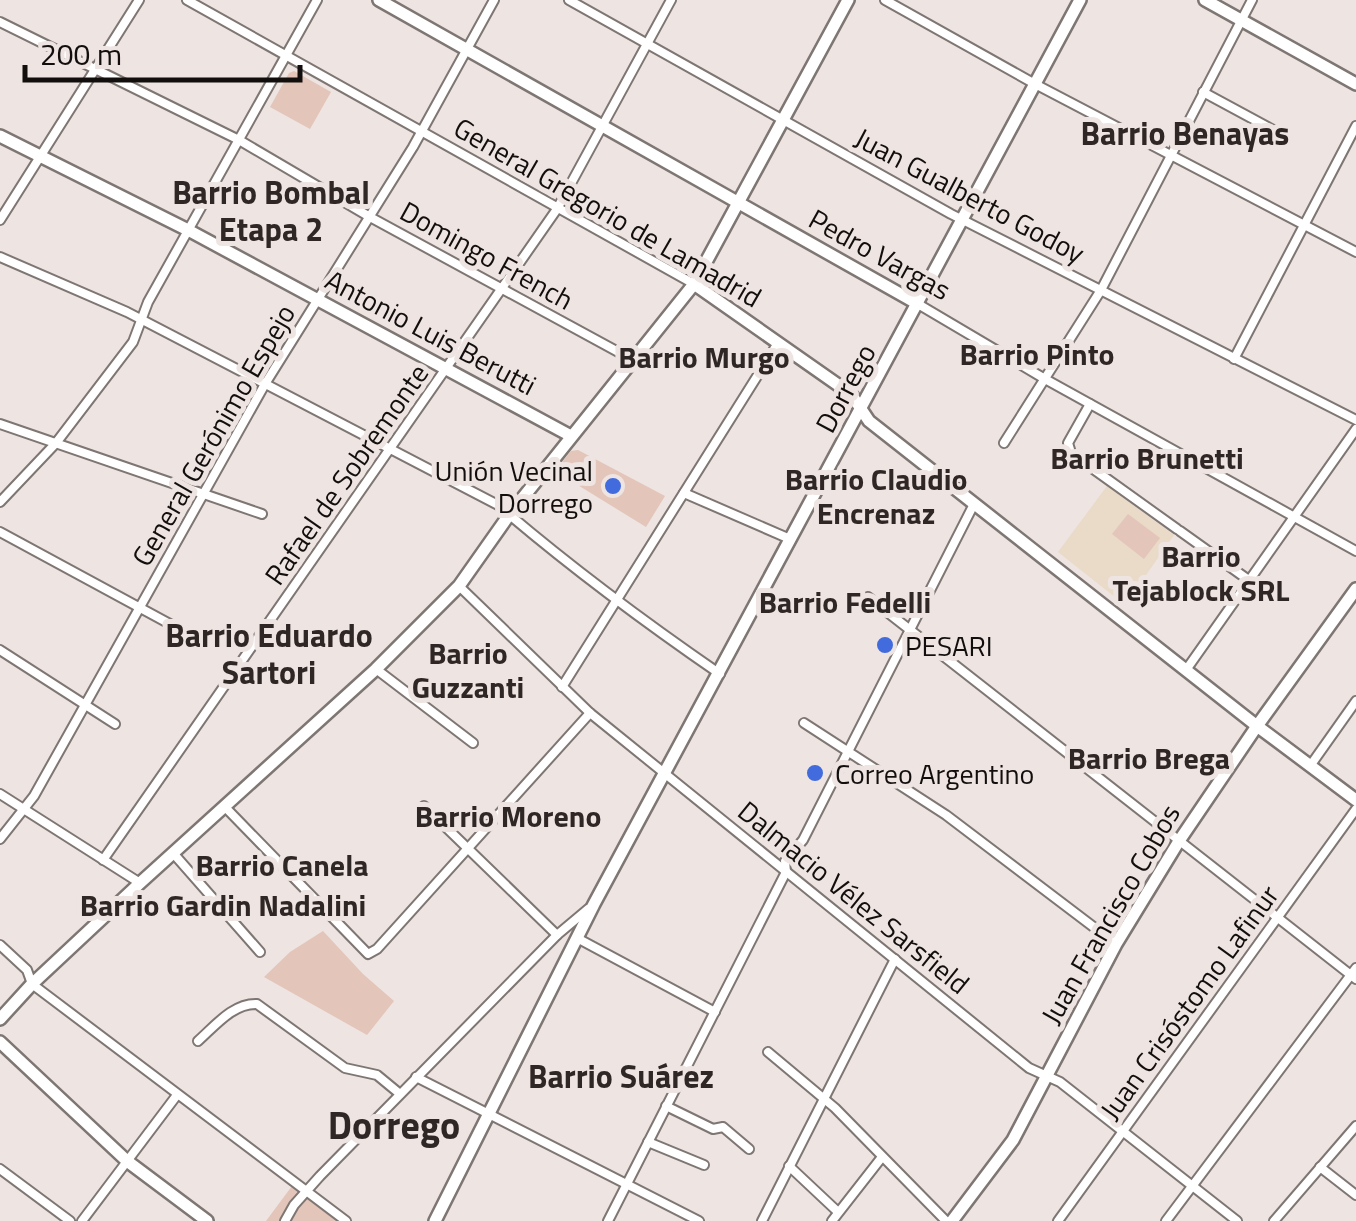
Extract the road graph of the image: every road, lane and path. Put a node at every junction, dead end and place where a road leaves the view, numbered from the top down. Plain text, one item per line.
1 (138, 0) edge
2 (187, 0) edge
3 (316, 0) edge
4 (379, 0) edge
5 (494, 0) edge
6 (569, 0) edge
7 (671, 0) edge
8 (848, 0) edge
9 (886, 0) edge
10 (1080, 0) edge
11 (1205, 0) edge
12 (1252, 0) edge
13 (1241, 20) junction
14 (0, 22) edge
15 (647, 44) junction
16 (467, 50) junction
17 (286, 56) junction
18 (96, 70) junction
19 (1035, 84) junction
20 (1356, 84) edge
21 (1203, 92) junction
22 (784, 120) junction
23 (603, 126) junction
24 (1356, 126) edge
25 (422, 132) junction
26 (1276, 132) dead end
27 (0, 136) edge
28 (239, 140) junction
29 (41, 156) junction
30 (1170, 156) junction
31 (739, 203) junction
32 (557, 208) junction
33 (370, 216) junction
34 (0, 220) edge
35 (962, 220) junction
36 (1304, 225) junction
37 (188, 230) junction
38 (1356, 252) edge
39 (0, 257) edge
40 (694, 284) junction
41 (502, 289) junction
42 (1101, 290) junction
43 (317, 300) junction
44 (918, 304) junction
45 (141, 319) junction
46 (778, 343) junction
47 (1234, 358) junction
48 (633, 360) junction
49 (447, 368) junction
50 (1046, 379) junction
51 (265, 384) junction
52 (1090, 404) junction
53 (862, 410) junction
54 (1356, 420) edge
55 (0, 424) edge
56 (1356, 429) edge
57 (571, 436) junction
58 (1004, 443) dead end
59 (56, 444) junction
60 (391, 448) junction
61 (684, 493) junction
62 (203, 495) junction
63 (0, 502) edge
64 (974, 504) junction
65 (262, 514) dead end
66 (509, 515) junction
67 (1296, 518) junction
68 (0, 532) edge
69 (790, 540) junction
70 (1356, 551) edge
71 (1250, 581) junction
72 (459, 586) junction
73 (1356, 589) edge
74 (868, 597) dead end
75 (616, 602) junction
76 (140, 608) junction
77 (181, 630) dead end
78 (910, 630) junction
79 (0, 650) edge
80 (376, 669) junction
81 (1186, 670) junction
82 (720, 674) junction
83 (562, 686) junction
84 (1356, 702) edge
85 (86, 705) junction
86 (590, 713) junction
87 (804, 723) dead end
88 (115, 724) dead end
89 (1257, 726) junction
90 (474, 743) dead end
91 (848, 750) junction
92 (1310, 766) junction
93 (666, 774) junction
94 (0, 794) edge
95 (1356, 800) edge
96 (424, 806) dead end
97 (225, 807) junction
98 (25, 810) junction
99 (1356, 810) edge
100 (0, 839) edge
101 (1179, 841) junction
102 (468, 848) junction
103 (174, 853) junction
104 (102, 860) junction
105 (786, 872) junction
106 (140, 883) junction
107 (594, 904) junction
108 (1278, 919) junction
109 (557, 935) junction
110 (578, 938) junction
111 (1116, 944) junction
112 (0, 946) edge
113 (260, 952) dead end
114 (895, 959) junction
115 (1354, 974) edge
116 (32, 984) junction
117 (715, 1012) junction
118 (0, 1019) edge
119 (198, 1041) dead end
120 (0, 1042) edge
121 (768, 1052) dead end
122 (416, 1077) junction
123 (1046, 1077) junction
124 (400, 1094) junction
125 (177, 1095) junction
126 (823, 1096) junction
127 (666, 1106) junction
128 (490, 1115) junction
129 (1356, 1126) edge
130 (1123, 1132) junction
131 (648, 1142) junction
132 (748, 1149) dead end
133 (882, 1157) junction
134 (127, 1161) junction
135 (704, 1165) dead end
136 (788, 1166) junction
137 (1320, 1167) junction
138 (0, 1169) edge
139 (627, 1184) junction
140 (1192, 1186) junction
141 (306, 1191) junction
142 (1356, 1195) edge
143 (838, 1212) junction
144 (70, 1221) edge
145 (82, 1221) edge
146 (206, 1221) edge
147 (285, 1221) edge
148 (346, 1221) edge
149 (435, 1221) edge
150 (608, 1221) edge
151 (699, 1221) edge
152 (762, 1221) edge
153 (832, 1221) edge
154 (949, 1221) edge
155 (1058, 1221) edge
156 (1166, 1221) edge
157 (1237, 1221) edge
158 (1274, 1221) edge

1 - 18 street
2 - 17 street, General Gregorio de Lamadrid
3 - 17 street
4 - 16 street, Pedro Vargas
5 - 16 street, General Gerónimo Espejo
6 - 15 street, Juan Gualberto Godoy
7 - 15 street, Rafael de Sobremonte
8 - 22 street
9 - 19 street
10 - 19 street, Dorrego
11 - 13 street
12 - 13 street
13 - 20 street
13 - 21 street
14 - 18 street, Domingo French
15 - 22 street, Juan Gualberto Godoy
15 - 23 street, Rafael de Sobremonte
16 - 23 street, Pedro Vargas
16 - 25 street, General Gerónimo Espejo
17 - 25 street, General Gregorio de Lamadrid
17 - 28 street
18 - 28 street, Domingo French
18 - 29 street
19 - 30 street
19 - 35 street, Dorrego
21 - 26 street
21 - 30 street
22 - 31 street
22 - 35 street, Juan Gualberto Godoy
23 - 31 street, Pedro Vargas
23 - 32 street, Rafael de Sobremonte
24 - 36 street
25 - 32 street, General Gregorio de Lamadrid
25 - 33 street, General Gerónimo Espejo
27 - 29 street, Antonio Luis Berutti
28 - 33 street, Domingo French
28 - 37 street
29 - 34 street
29 - 37 street, Antonio Luis Berutti
30 - 36 street
30 - 42 street
31 - 40 street
31 - 44 street, Pedro Vargas
32 - 40 street, General Gregorio de Lamadrid
32 - 41 street, Rafael de Sobremonte
33 - 41 street, Domingo French
33 - 43 street, General Gerónimo Espejo
35 - 42 street, Juan Gualberto Godoy
35 - 44 street, Dorrego
36 - 38 street
36 - 47 street
37 - 43 street, Antonio Luis Berutti
37 - 45 street
39 - 45 street
40 - 46 street, General Gregorio de Lamadrid
40 - 48 street
41 - 48 street, Domingo French
41 - 49 street, Rafael de Sobremonte
42 - 47 street, Juan Gualberto Godoy
42 - 50 street
43 - 49 street, Antonio Luis Berutti
43 - 51 street, General Gerónimo Espejo
44 - 50 street, Pedro Vargas
44 - 53 street, Dorrego
45 - 51 street
45 - 59 street
46 - 53 street, General Gregorio de Lamadrid
46 - 61 street
47 - 54 street, Juan Gualberto Godoy
48 - 57 street
49 - 57 street, Antonio Luis Berutti
49 - 60 street, Rafael de Sobremonte
50 - 52 street, Pedro Vargas
50 - 58 street
51 - 60 street
51 - 62 street, General Gerónimo Espejo
52 - 67 street, Pedro Vargas
52 - 71 street
53 - 64 street, General Gregorio de Lamadrid
53 - 69 street, Dorrego
55 - 59 street
56 - 67 street
57 - 66 street
59 - 62 street
59 - 63 street
60 - 66 street
60 - 104 street, Rafael de Sobremonte
61 - 69 street
61 - 75 street
62 - 65 street
62 - 76 street, General Gerónimo Espejo
64 - 78 street
64 - 81 street, General Gregorio de Lamadrid
66 - 72 street
66 - 75 street
67 - 70 street, Pedro Vargas
67 - 71 street
68 - 76 street
69 - 82 street, Dorrego
71 - 81 street
72 - 80 street
72 - 83 street, Dalmacio Vélez Sarsfield
73 - 89 street, Juan Francisco Cobos
74 - 78 street
75 - 82 street
75 - 83 street
76 - 77 street
76 - 85 street, General Gerónimo Espejo
78 - 91 street
78 - 101 street
79 - 85 street
80 - 90 street
80 - 97 street
81 - 89 street, General Gregorio de Lamadrid
82 - 93 street, Dorrego
83 - 86 street, Dalmacio Vélez Sarsfield
84 - 92 street
85 - 88 street
85 - 98 street, General Gerónimo Espejo
86 - 93 street, Dalmacio Vélez Sarsfield
86 - 102 street
87 - 91 street
89 - 92 street, General Gregorio de Lamadrid
89 - 101 street, Juan Francisco Cobos
91 - 105 street
91 - 111 street
92 - 95 street, General Gregorio de Lamadrid
93 - 105 street, Dalmacio Vélez Sarsfield
93 - 107 street, Dorrego
94 - 98 street
96 - 102 street
97 - 102 street
97 - 103 street
98 - 100 street, General Gerónimo Espejo
98 - 104 street
99 - 108 street, Juan Crisóstomo Lafinur
101 - 108 street
101 - 111 street, Juan Francisco Cobos
102 - 109 street
103 - 106 street
103 - 113 street
104 - 106 street
105 - 114 street, Dalmacio Vélez Sarsfield
105 - 117 street
106 - 116 street
107 - 109 street, Dorrego
107 - 110 street, Dorrego
108 - 115 street
108 - 130 street, Juan Crisóstomo Lafinur
109 - 122 street, Dorrego
110 - 117 street
110 - 128 street, Dorrego
111 - 123 street, Juan Francisco Cobos
112 - 116 street
114 - 123 street, Dalmacio Vélez Sarsfield
114 - 126 street
115 - 140 street
116 - 118 street
116 - 125 street
117 - 127 street
119 - 124 street
120 - 134 street
121 - 126 street
122 - 124 street, Dorrego
122 - 128 street
123 - 130 street, Dalmacio Vélez Sarsfield
123 - 154 street, Juan Francisco Cobos
124 - 141 street, Dorrego
125 - 134 street
125 - 141 street
126 - 133 street
126 - 136 street
127 - 131 street
127 - 132 street
128 - 139 street
128 - 149 street, Dorrego
129 - 137 street
130 - 140 street, Dalmacio Vélez Sarsfield
130 - 155 street, Juan Crisóstomo Lafinur
131 - 135 street
131 - 139 street
133 - 143 street
133 - 154 street
134 - 145 street
134 - 146 street
136 - 143 street
136 - 152 street
137 - 142 street
137 - 158 street
138 - 144 street
139 - 150 street
139 - 151 street
140 - 156 street
140 - 157 street, Dalmacio Vélez Sarsfield
141 - 147 street, Dorrego
141 - 148 street
143 - 153 street

